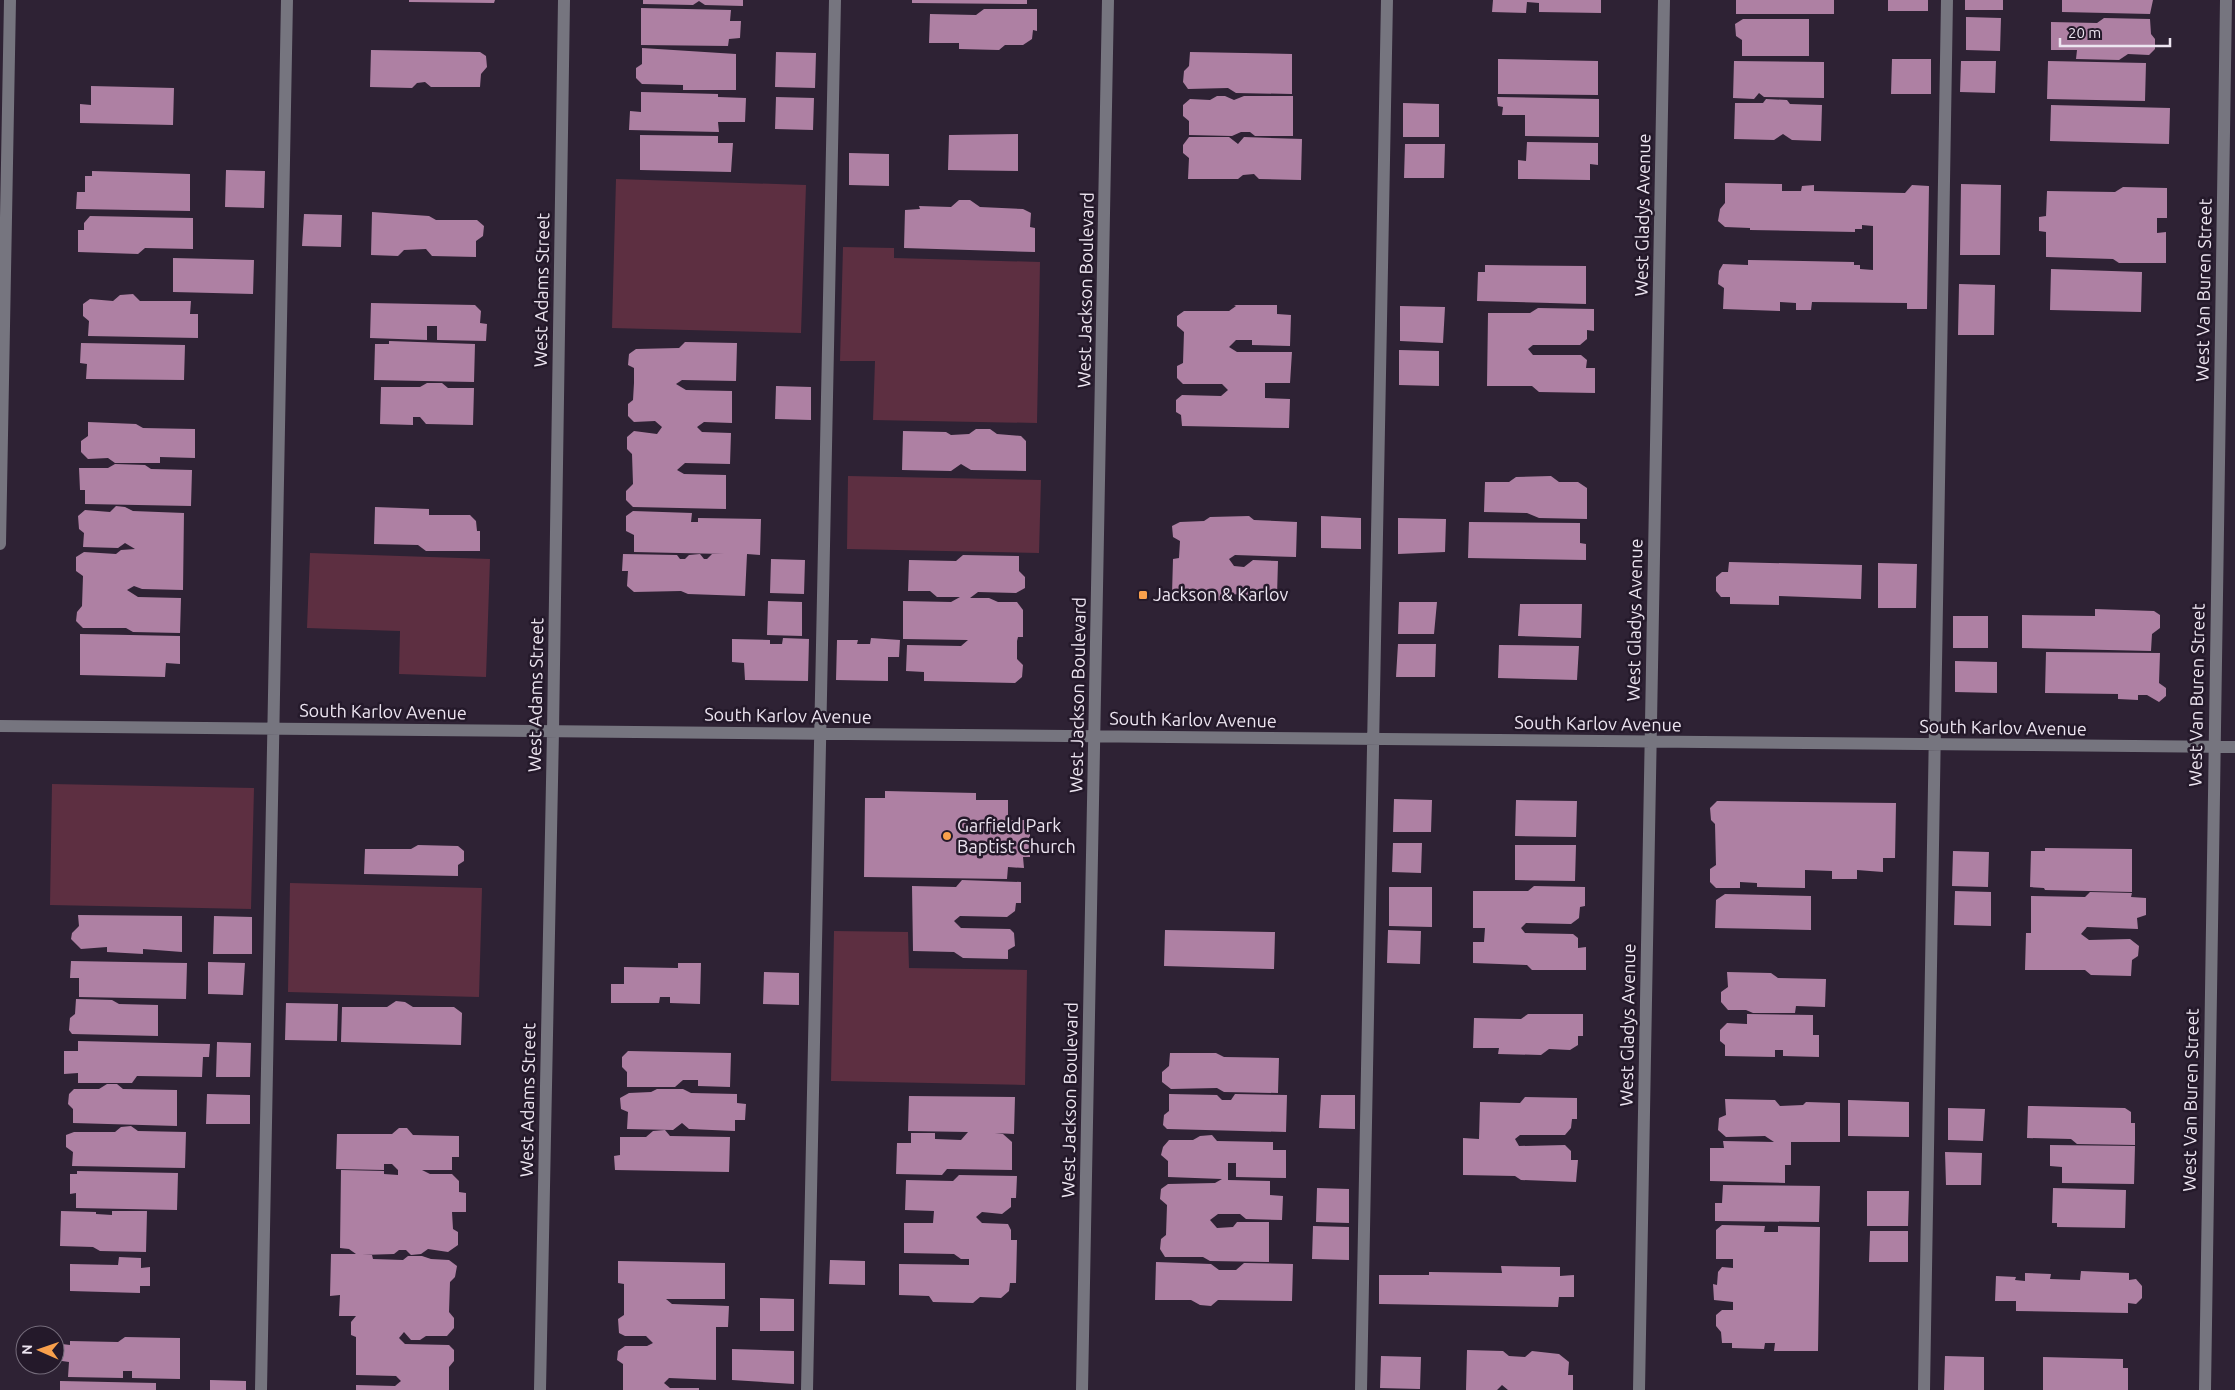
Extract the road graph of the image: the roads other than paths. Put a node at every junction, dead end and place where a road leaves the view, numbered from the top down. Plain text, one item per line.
1 (10, 0) edge
2 (287, 0) edge
3 (564, 0) edge
4 (835, 0) edge
5 (1108, 0) edge
6 (1387, 0) edge
7 (1664, 0) edge
8 (1946, 0) edge
9 (2226, 0) edge
10 (0, 544) edge
11 (0, 726) edge
12 (273, 728) junction
13 (553, 731) junction
14 (820, 734) junction
15 (1094, 737) junction
16 (1374, 740) junction
17 (1650, 742) junction
18 (1934, 744) junction
19 (2214, 747) junction
20 (2235, 748) edge
21 (261, 1390) edge
22 (540, 1390) edge
23 (807, 1390) edge
24 (1082, 1390) edge
25 (1362, 1390) edge
26 (1639, 1390) edge
27 (1924, 1390) edge
28 (2205, 1390) edge

1 - 10 street
2 - 12 street
3 - 13 street, West Adams Street
4 - 14 street
5 - 15 street, West Jackson Boulevard
6 - 16 street
7 - 17 street, West Gladys Avenue
8 - 18 street
9 - 19 street, West Van Buren Street
11 - 12 street, South Karlov Avenue
12 - 13 street, South Karlov Avenue
12 - 21 street
13 - 14 street, South Karlov Avenue
13 - 22 street, West Adams Street
14 - 15 street, South Karlov Avenue
14 - 23 street
15 - 16 street, South Karlov Avenue
15 - 24 street, West Jackson Boulevard
16 - 17 street, South Karlov Avenue
16 - 25 street
17 - 18 street, South Karlov Avenue
17 - 26 street, West Gladys Avenue
18 - 19 street, South Karlov Avenue
18 - 27 street
19 - 20 street, South Karlov Avenue
19 - 28 street, West Van Buren Street

